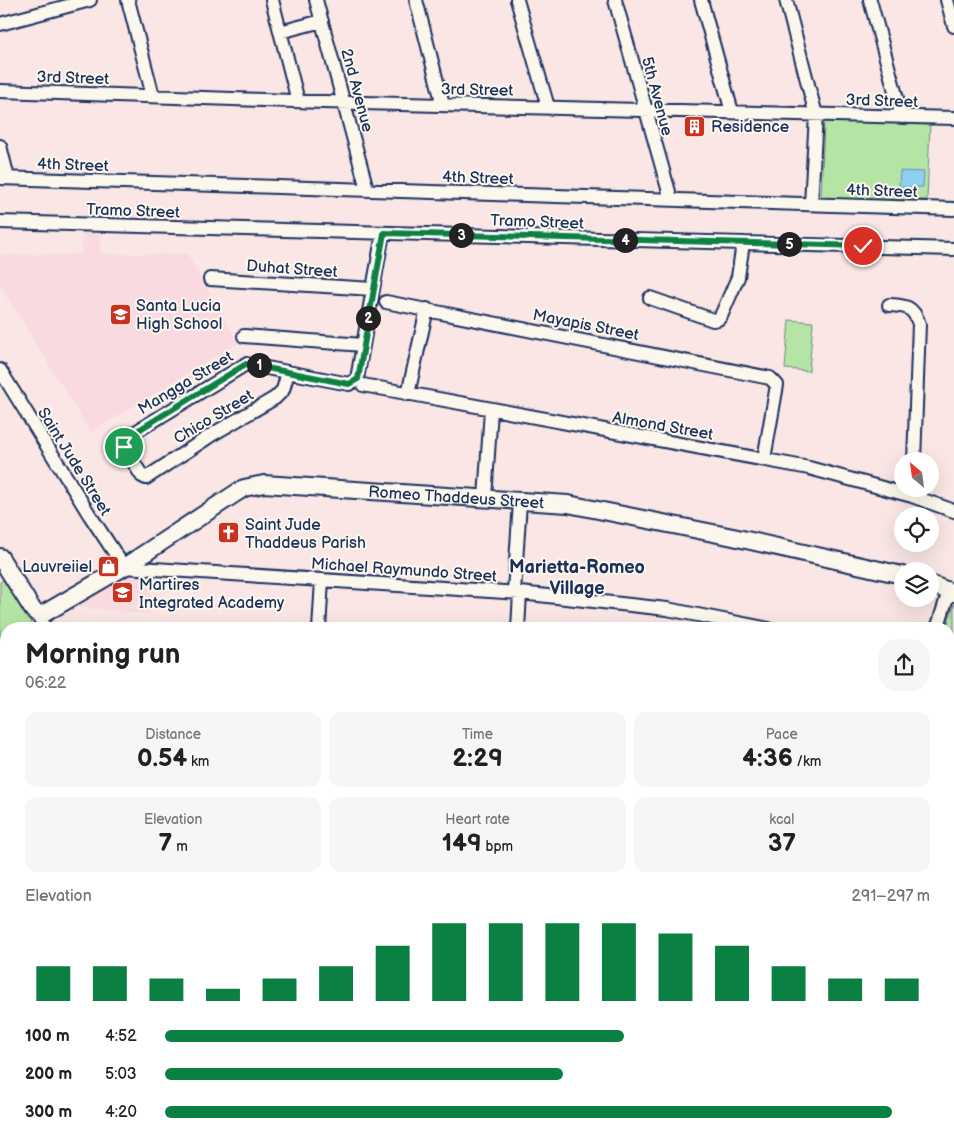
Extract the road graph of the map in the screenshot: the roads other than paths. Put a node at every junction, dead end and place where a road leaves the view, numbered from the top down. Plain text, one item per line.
1 (90, 0) edge
2 (128, 0) edge
3 (272, 0) edge
4 (316, 0) edge
5 (416, 0) edge
6 (517, 0) edge
7 (615, 0) edge
8 (701, 0) edge
9 (786, 0) edge
10 (870, 0) edge
11 (947, 0) edge
12 (322, 21) junction
13 (0, 24) edge
14 (954, 26) edge
15 (280, 32) junction
16 (0, 92) edge
17 (153, 96) junction
18 (298, 101) junction
19 (345, 102) junction
20 (443, 105) junction
21 (548, 107) junction
22 (645, 111) junction
23 (732, 112) junction
24 (816, 114) junction
25 (902, 117) junction
26 (954, 118) edge
27 (0, 146) edge
28 (4, 178) edge
29 (367, 189) junction
30 (670, 200) junction
31 (811, 204) junction
32 (954, 208) edge
33 (0, 222) edge
34 (384, 233) junction
35 (743, 243) junction
36 (954, 249) edge
37 (210, 279) dead end
38 (373, 289) junction
39 (650, 298) dead end
40 (386, 302) dead end
41 (889, 305) dead end
42 (427, 309) junction
43 (244, 336) dead end
44 (363, 345) junction
45 (0, 370) edge
46 (288, 372) junction
47 (363, 385) dead end
48 (408, 394) junction
49 (491, 410) junction
50 (914, 452) edge
51 (764, 459) junction
52 (144, 478) joint
53 (894, 488) edge
54 (485, 498) junction
55 (925, 498) edge
56 (520, 502) junction
57 (954, 511) edge
58 (0, 557) edge
59 (124, 567) junction
60 (894, 573) edge
61 (322, 580) junction
62 (939, 587) edge
63 (517, 592) junction
64 (951, 592) edge
65 (38, 614) junction
66 (42, 622) edge
67 (319, 622) edge
68 (518, 622) edge
69 (733, 622) edge
70 (940, 622) edge

1 - 13 street
2 - 17 street
3 - 15 street
4 - 12 street, 2nd Avenue
5 - 20 street
6 - 21 street
7 - 22 street, 5th Avenue
8 - 23 street
9 - 24 street
10 - 25 street
11 - 14 street
12 - 15 street
12 - 19 street, 2nd Avenue
15 - 18 street
16 - 17 street, 3rd Street
17 - 18 street, 3rd Street
18 - 19 street, 3rd Street
19 - 20 street, 3rd Street
19 - 29 street, 2nd Avenue
20 - 21 street, 3rd Street
21 - 22 street, 3rd Street
22 - 23 street, 3rd Street
22 - 30 street, 5th Avenue
23 - 24 street, 3rd Street
24 - 25 street, 3rd Street
24 - 31 street
25 - 26 street, 3rd Street
27 - 28 street
28 - 29 street, 4th Street
29 - 30 street, 4th Street
30 - 31 street, 4th Street
31 - 32 street, 4th Street
33 - 34 street, Tramo Street
34 - 35 street, Tramo Street
34 - 38 street
35 - 36 street, Tramo Street
35 - 39 street
37 - 38 street, Duhat Street
38 - 44 street
40 - 42 street, Mayapis Street
41 - 50 street
42 - 48 street
42 - 51 street, Mayapis Street
43 - 44 street
44 - 46 street, Mangga Street
45 - 59 street, Saint Jude Street
46 - 52 street, Chico Street
46 - 52 street, Mangga Street
47 - 48 street, Almond Street
48 - 49 street, Almond Street
49 - 51 street, Almond Street
49 - 54 street
51 - 53 street, Almond Street
54 - 56 street, Romeo Thaddeus Street
54 - 59 street, Romeo Thaddeus Street
55 - 57 street, Almond Street
56 - 60 street, Romeo Thaddeus Street
56 - 63 street
58 - 65 street
59 - 61 street, Michael Raymundo Street
59 - 65 street, Romeo Thaddeus Street
61 - 63 street, Michael Raymundo Street
61 - 67 street
62 - 64 street
63 - 68 street
63 - 69 street, Michael Raymundo Street
64 - 70 street
65 - 66 street

